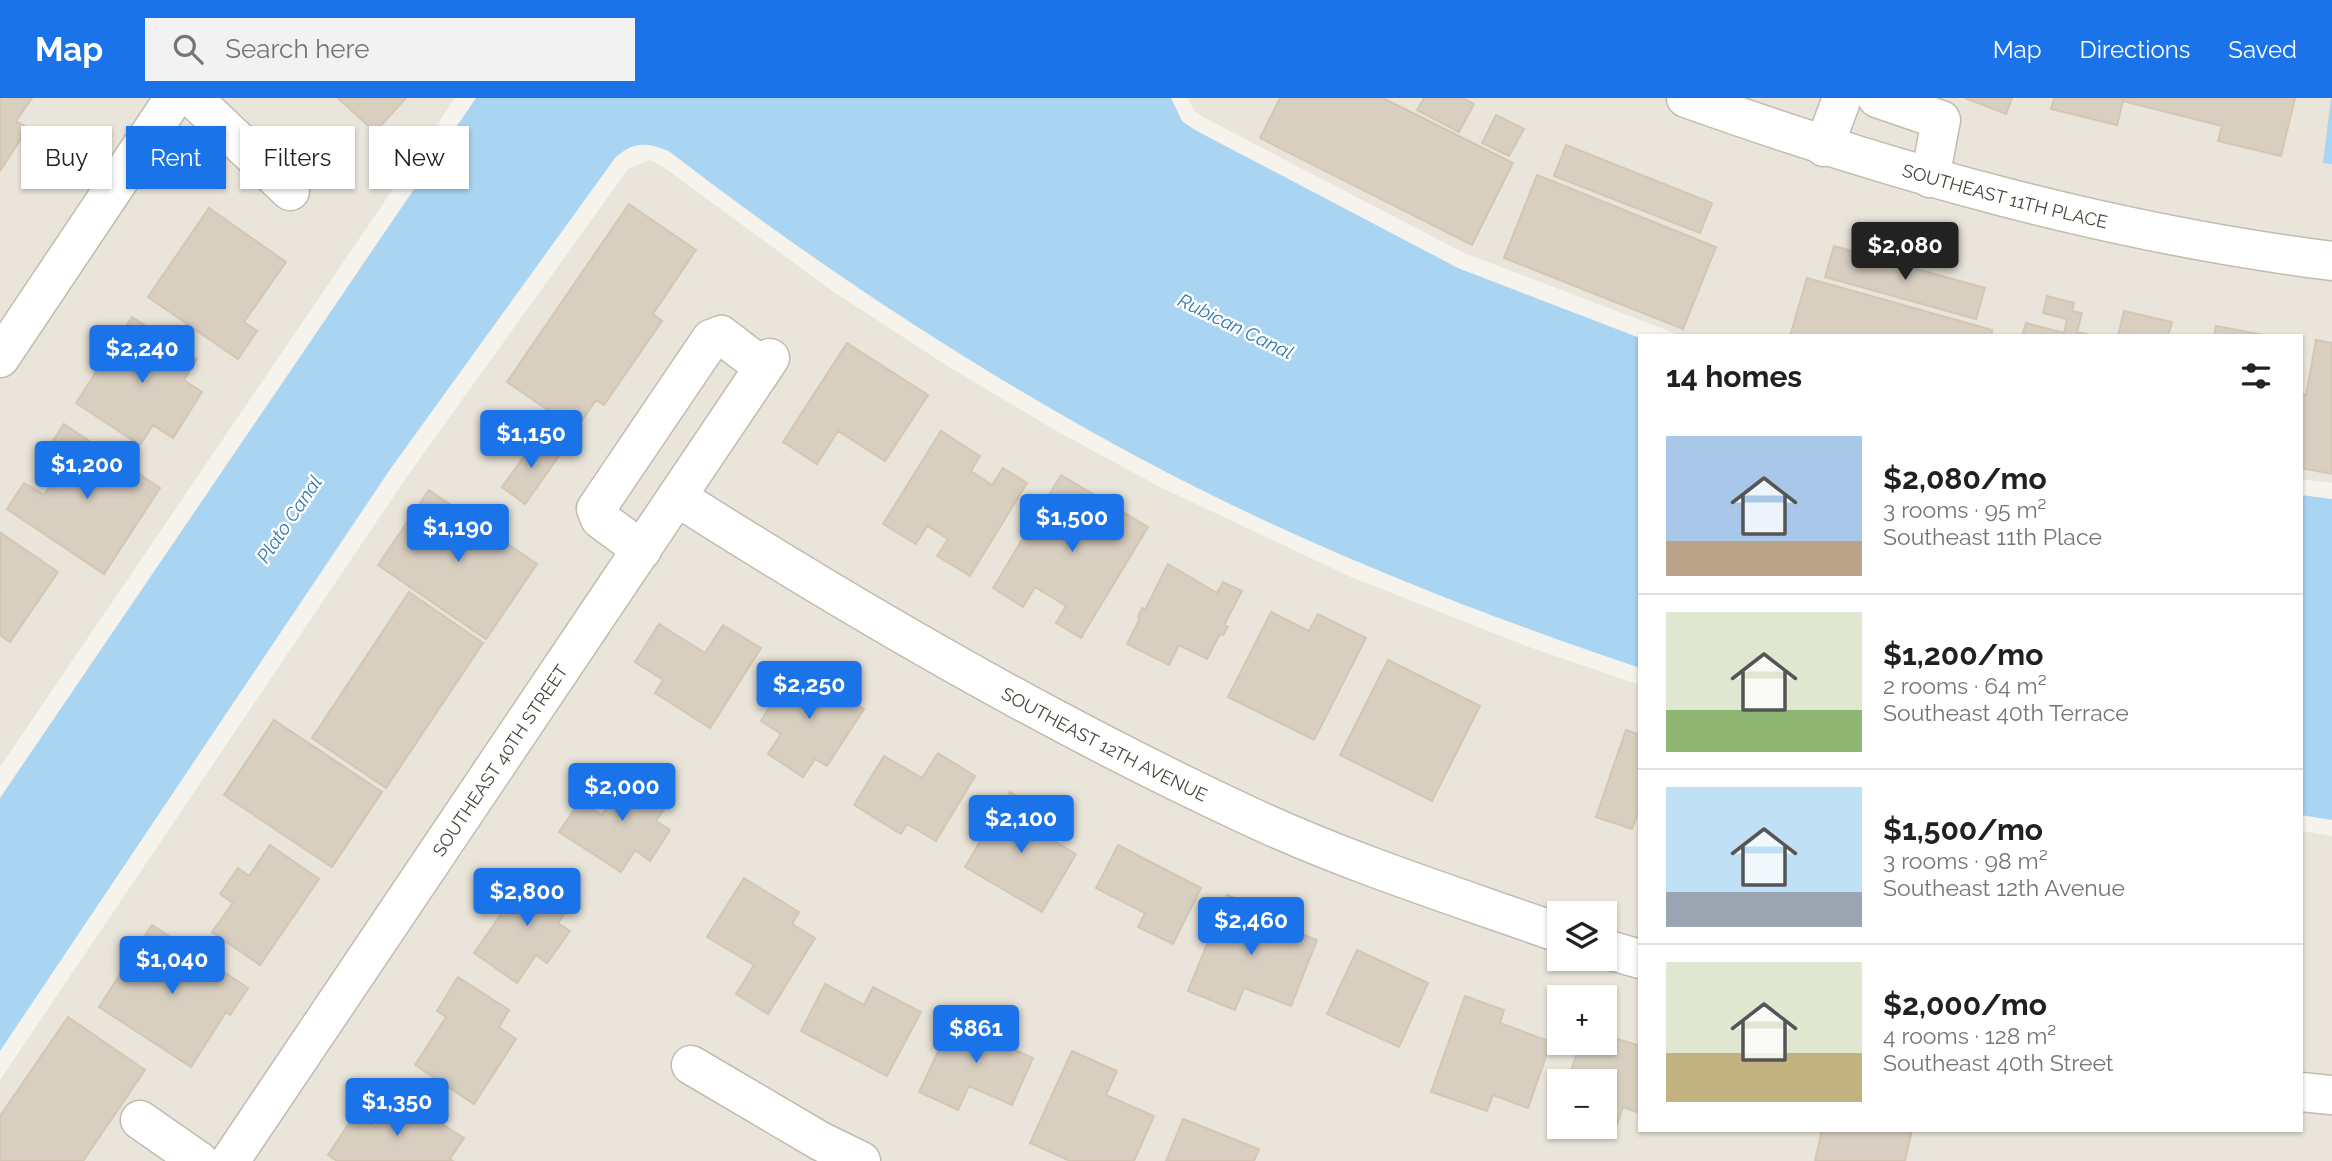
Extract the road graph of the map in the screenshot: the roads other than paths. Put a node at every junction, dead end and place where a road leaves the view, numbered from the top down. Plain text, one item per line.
1 (174, 98) edge
2 (193, 98) edge
3 (1842, 98) edge
4 (1877, 98) edge
5 (1697, 100) edge
6 (1824, 147) junction
7 (1930, 178) junction
8 (289, 191) dead end
9 (2332, 261) edge
10 (0, 358) edge
11 (677, 497) junction
12 (642, 550) junction
13 (1547, 929) edge
14 (1617, 952) edge
15 (1638, 958) edge
16 (691, 1065) dead end
17 (2303, 1092) edge
18 (2332, 1095) edge
19 (140, 1121) dead end
20 (814, 1151) edge
21 (200, 1161) edge
22 (230, 1161) edge
23 (862, 1161) edge

1 - 10 street
2 - 8 street
3 - 6 street
4 - 7 street
5 - 6 street, SOUTHEAST 11TH PLACE
6 - 7 street, SOUTHEAST 11TH PLACE
7 - 9 street, SOUTHEAST 11TH PLACE
11 - 12 street, SOUTHEAST 40TH STREET
11 - 12 street, SOUTHEAST 40TH STREET
11 - 13 street, SOUTHEAST 12TH AVENUE
12 - 22 street, SOUTHEAST 40TH STREET
14 - 15 street
16 - 20 street
17 - 18 street
19 - 21 street
20 - 23 street

